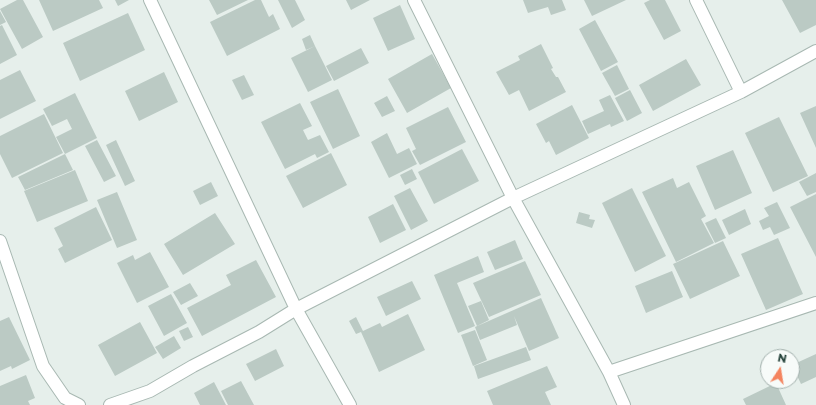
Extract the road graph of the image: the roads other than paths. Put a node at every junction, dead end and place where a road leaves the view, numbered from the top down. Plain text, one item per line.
1 (150, 0) edge
2 (414, 0) edge
3 (696, 0) edge
4 (816, 52) edge
5 (741, 92) junction
6 (514, 198) junction
7 (0, 241) edge
8 (816, 303) edge
9 (296, 309) junction
10 (609, 372) junction
11 (78, 405) edge
12 (110, 405) edge
13 (350, 405) edge
14 (624, 405) edge

1 - 9 street
2 - 6 street
3 - 5 street
4 - 5 street
5 - 6 street
6 - 9 street
6 - 10 street
7 - 11 street
8 - 10 street
9 - 12 street
9 - 13 street
10 - 14 street

